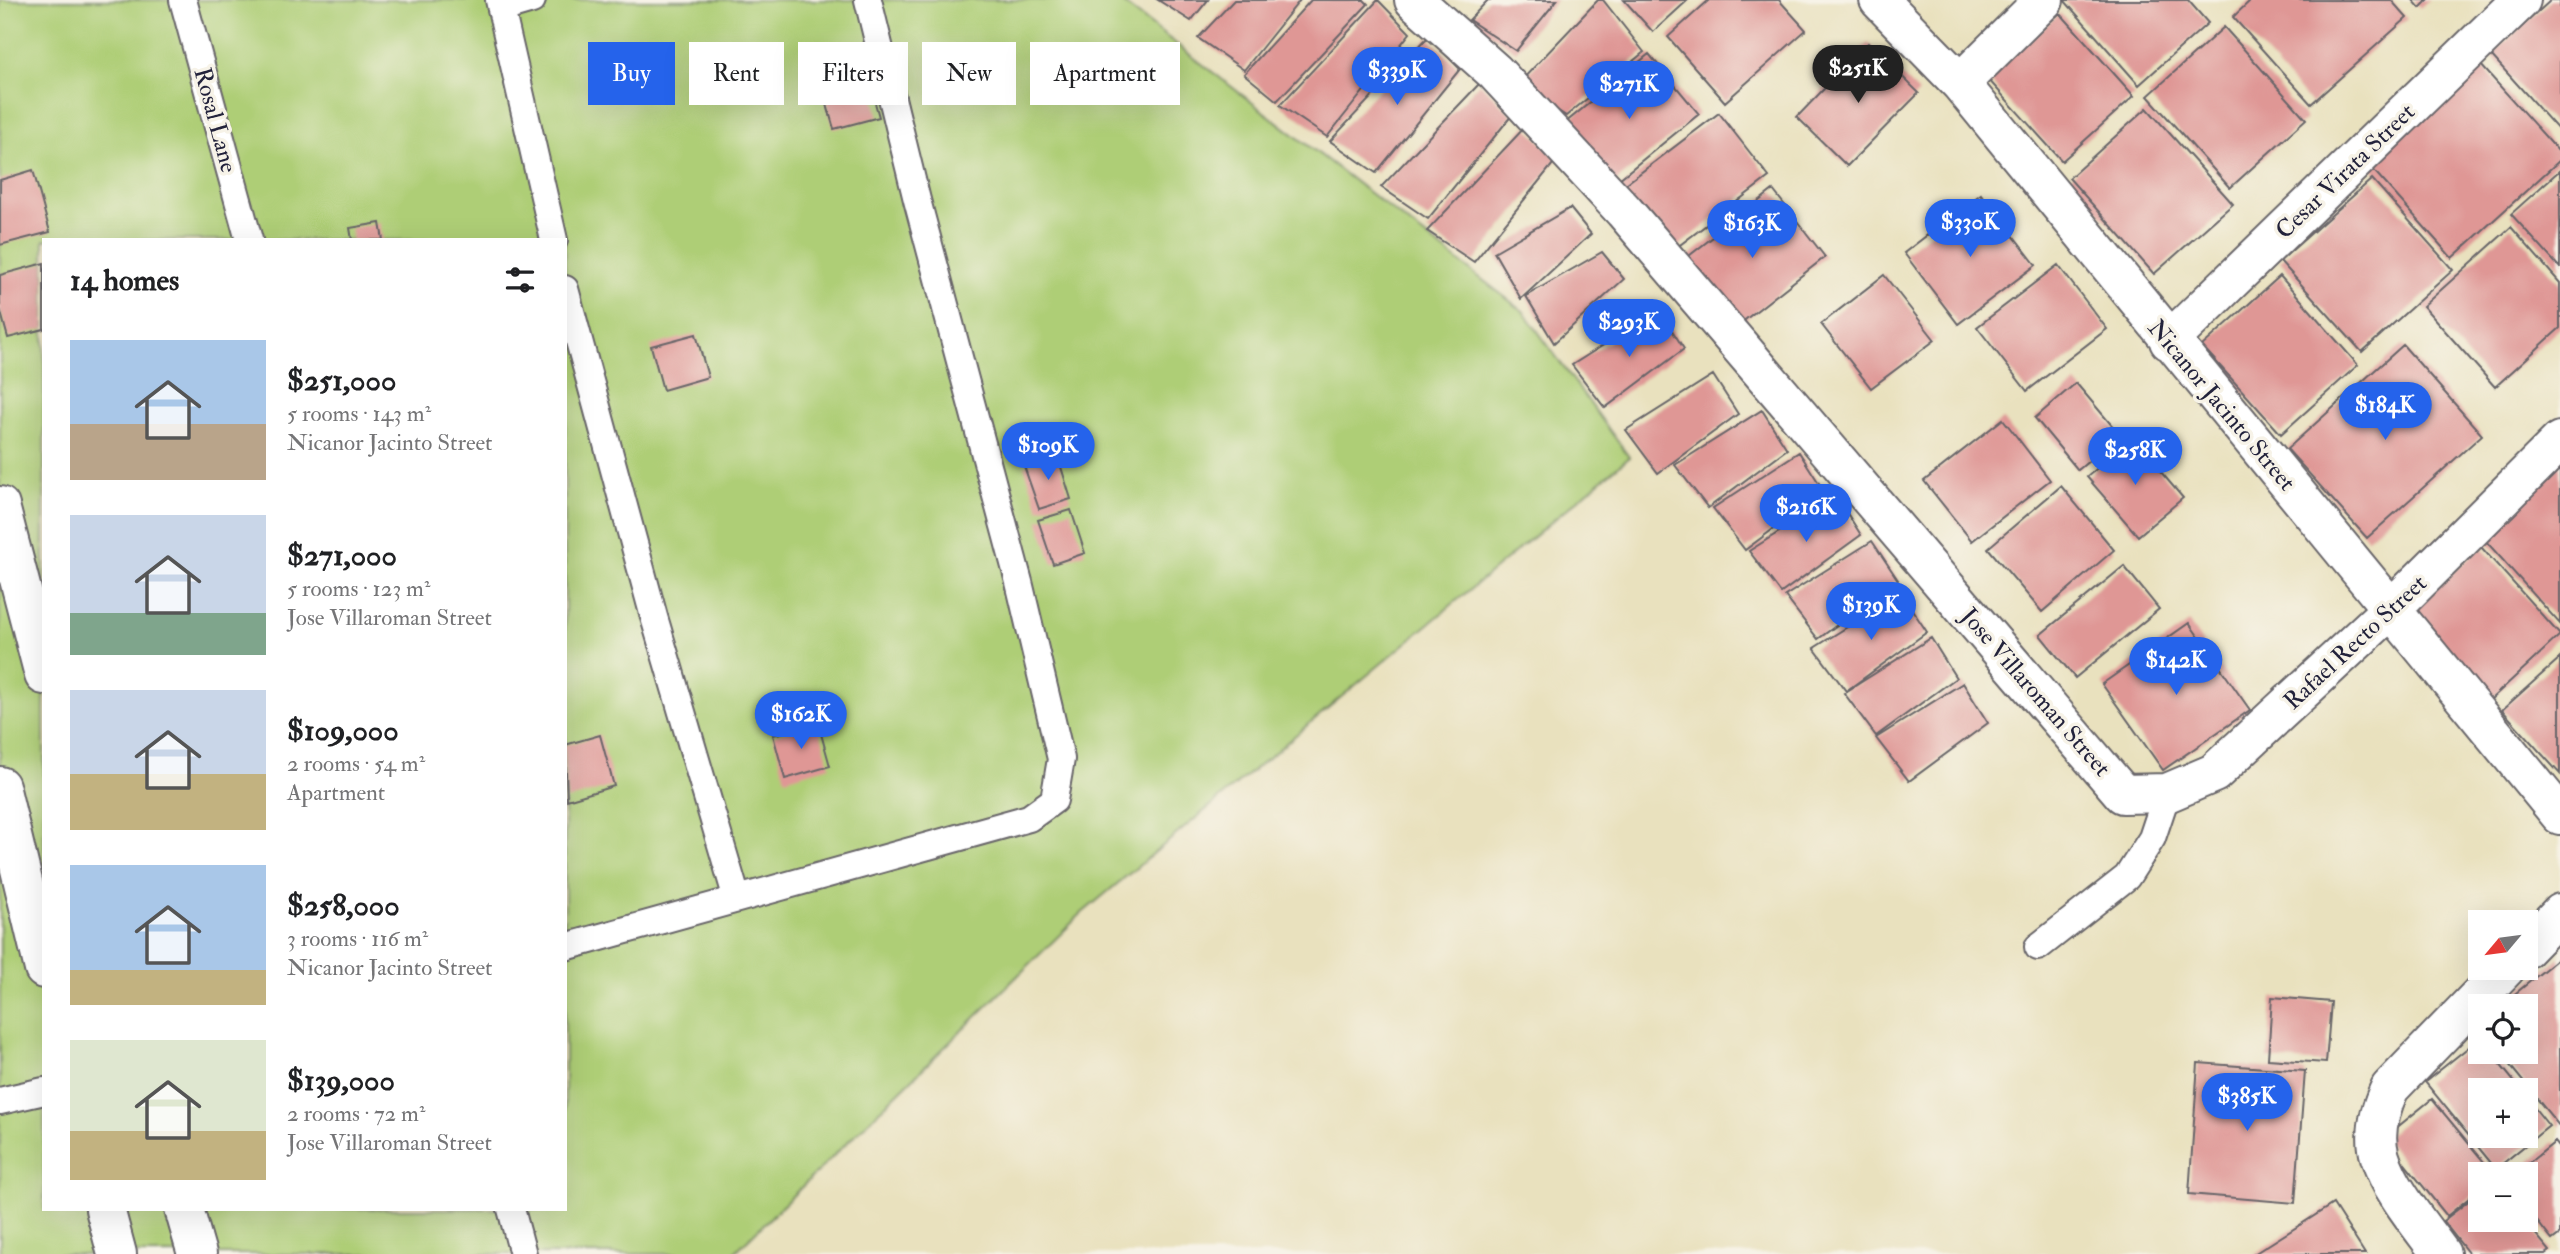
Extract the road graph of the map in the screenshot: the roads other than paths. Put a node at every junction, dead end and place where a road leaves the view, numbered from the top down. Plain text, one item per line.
1 (183, 0) edge
2 (532, 0) edge
3 (868, 0) edge
4 (1414, 0) edge
5 (1879, 0) edge
6 (2044, 0) edge
7 (2521, 0) edge
8 (500, 5) edge
9 (1960, 83) junction
10 (248, 238) edge
11 (554, 238) edge
12 (567, 296) edge
13 (2169, 341) junction
14 (2560, 441) edge
15 (0, 506) edge
16 (2392, 609) junction
17 (42, 667) edge
18 (0, 786) edge
19 (2166, 793) junction
20 (2123, 794) joint
21 (2560, 815) edge
22 (737, 899) junction
23 (2560, 913) edge
24 (2538, 935) edge
25 (567, 946) edge
26 (2038, 947) dead end
27 (42, 961) edge
28 (2494, 980) edge
29 (42, 1091) edge
30 (0, 1101) edge
31 (106, 1211) edge
32 (185, 1211) edge
33 (512, 1211) edge
34 (117, 1254) edge
35 (197, 1254) edge
36 (523, 1254) edge
37 (2441, 1254) edge

1 - 10 lane, Rosal Lane
2 - 8 lane
3 - 22 lane
4 - 20 street, Jose Villaroman Street
5 - 9 street, Nicanor Jacinto Street
6 - 9 street
7 - 13 street, Cesar Virata Street
8 - 11 lane
9 - 13 street, Nicanor Jacinto Street
12 - 22 lane
13 - 16 street, Nicanor Jacinto Street
14 - 16 street, Rafael Recto Street
15 - 17 street
16 - 19 street, Rafael Recto Street
16 - 21 street, Nicanor Jacinto Street
18 - 27 street
19 - 20 street, Rafael Recto Street
19 - 26 lane
22 - 25 lane
23 - 24 street
28 - 37 street
29 - 30 lane
31 - 34 street
32 - 35 street
33 - 36 lane

